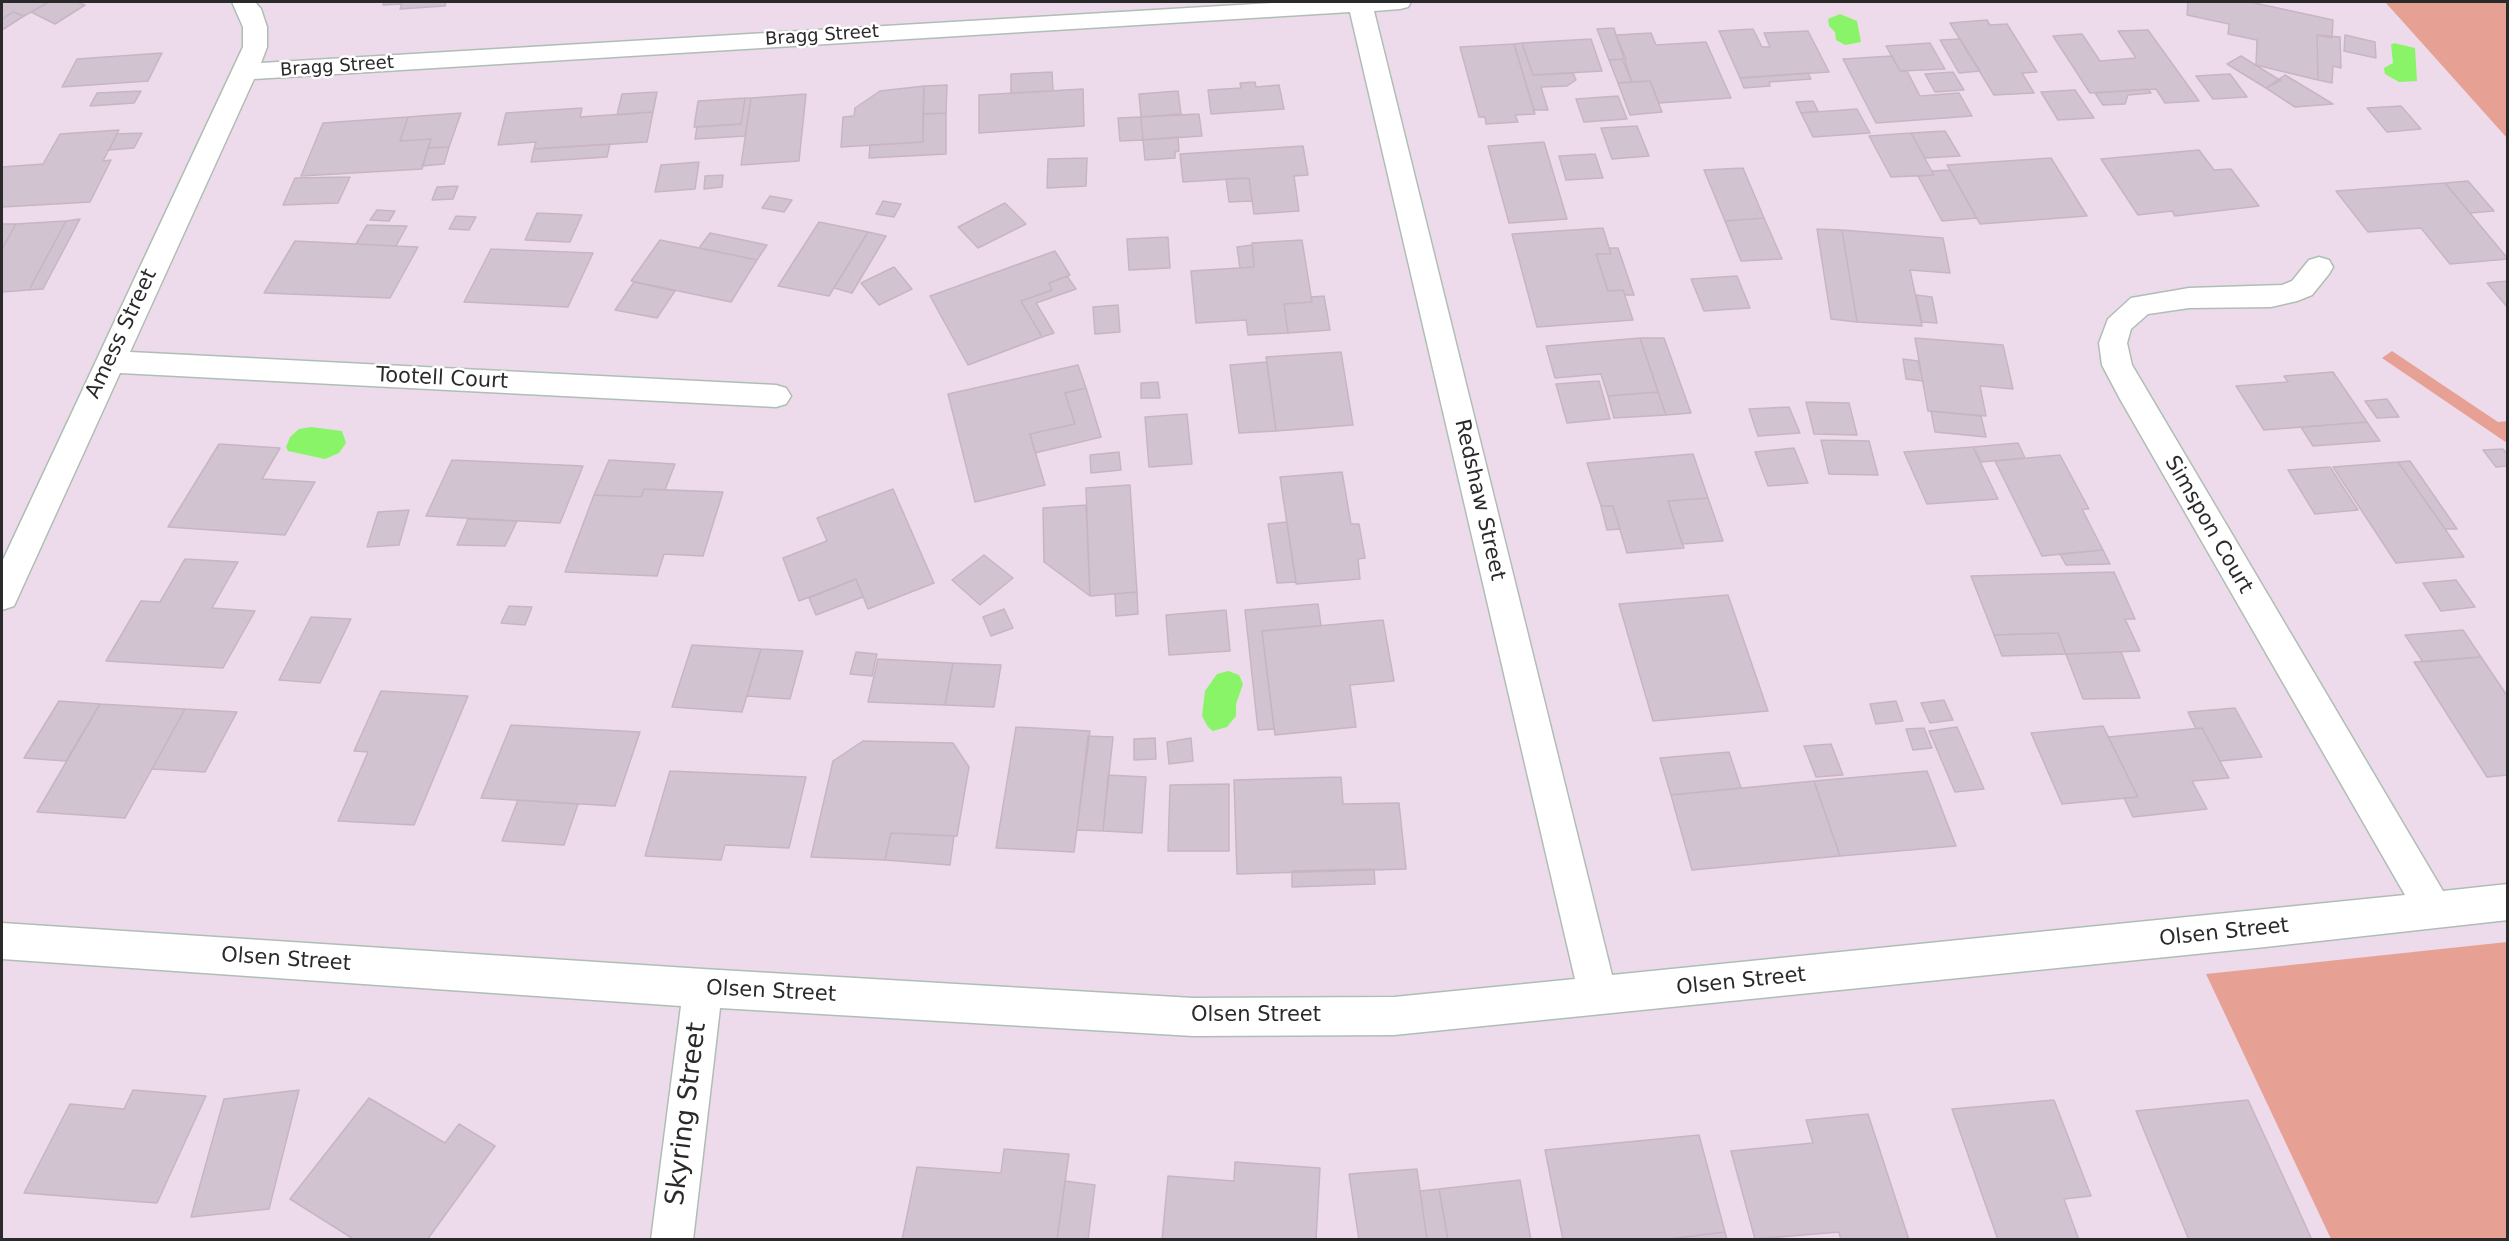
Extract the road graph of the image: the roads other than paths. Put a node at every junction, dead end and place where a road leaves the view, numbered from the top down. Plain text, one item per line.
1 (243, 2) edge
2 (990, 2) edge
3 (1400, 2) edge
4 (1360, 4) junction
5 (990, 26) junction
6 (245, 72) junction
7 (2319, 267) dead end
8 (109, 362) junction
9 (776, 396) dead end
10 (2, 596) edge
11 (2508, 902) edge
12 (2433, 909) junction
13 (2, 941) edge
14 (703, 988) junction
15 (1598, 996) junction
16 (672, 1239) edge

1 - 6 street, Amess Street
2 - 5 street
3 - 4 street, Bragg Street
4 - 5 street, Bragg Street
4 - 15 street, Redshaw Street
5 - 6 street, Bragg Street
6 - 8 street, Amess Street
7 - 12 street, Simspon Court
8 - 9 street, Tootell Court
8 - 10 street, Amess Street
11 - 12 street, Olsen Street
12 - 15 street, Olsen Street
13 - 14 street, Olsen Street
14 - 15 street, Olsen Street
14 - 16 street, Skyring Street

